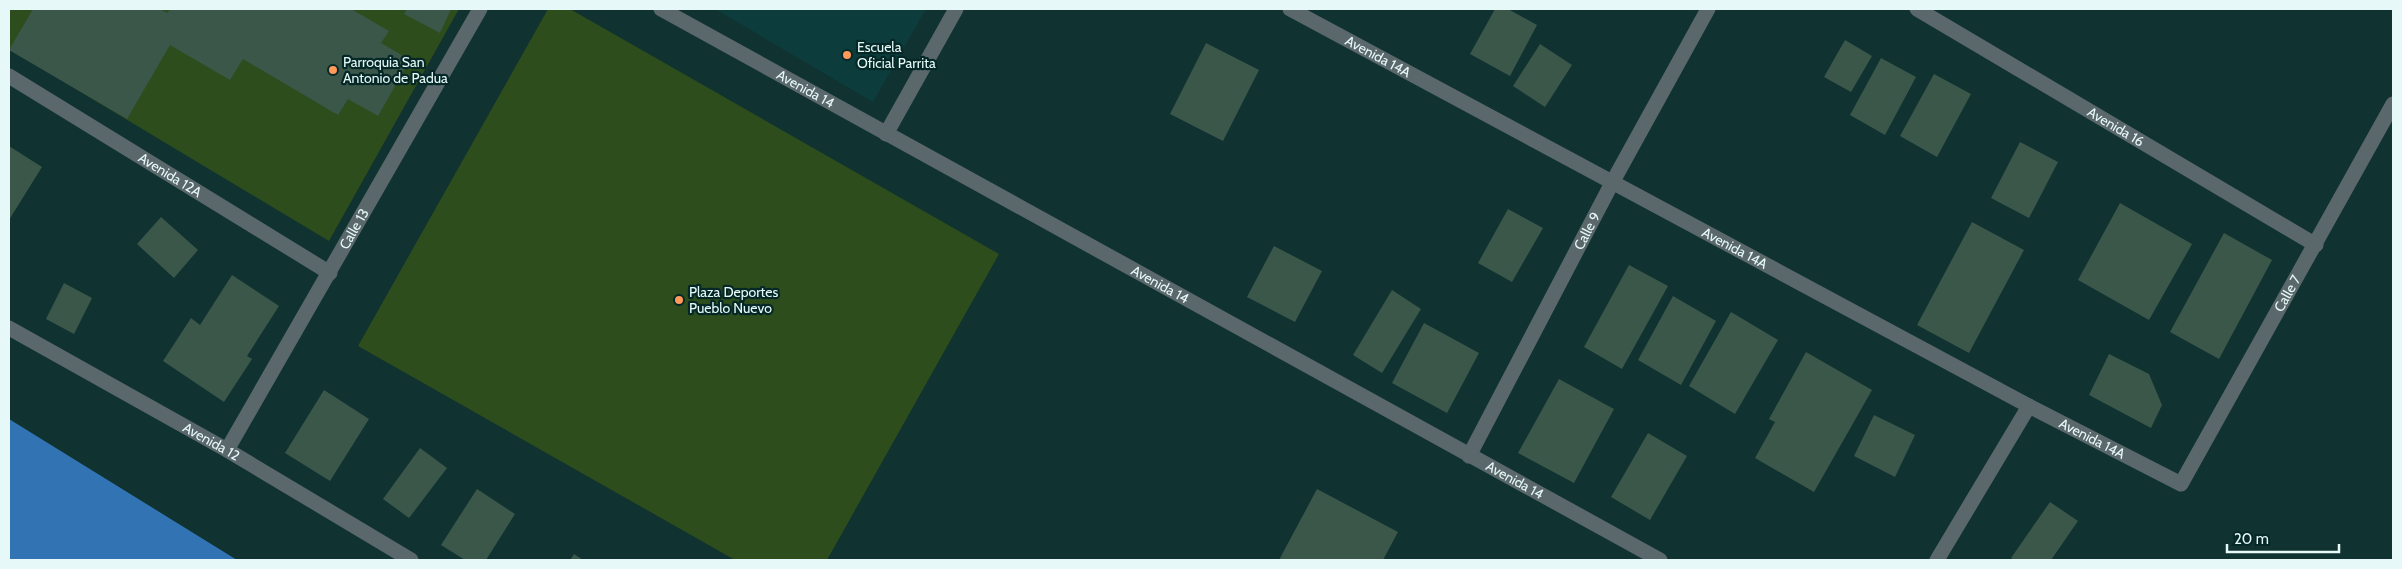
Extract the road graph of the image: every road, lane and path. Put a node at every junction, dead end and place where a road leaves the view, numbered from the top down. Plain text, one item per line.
1 (480, 9) edge
2 (661, 9) edge
3 (956, 9) edge
4 (1290, 9) edge
5 (1708, 9) edge
6 (1917, 9) edge
7 (9, 76) edge
8 (2393, 104) edge
9 (886, 134) junction
10 (1612, 183) junction
11 (2316, 245) junction
12 (330, 273) junction
13 (9, 328) edge
14 (2029, 406) junction
15 (227, 450) junction
16 (1469, 456) junction
17 (2181, 484) joint
18 (411, 560) edge
19 (1660, 560) edge
20 (1937, 560) edge

1 - 12 street, Calle 13
2 - 9 street, Avenida 14
3 - 9 street
4 - 10 street, Avenida 14A
5 - 10 street, Calle 9
6 - 11 street, Avenida 16
7 - 12 street, Avenida 12A
8 - 11 street, Calle 7
9 - 16 street, Avenida 14
10 - 14 street, Avenida 14A
10 - 16 street, Calle 9
11 - 17 street, Calle 7
12 - 15 street, Calle 13
13 - 15 street, Avenida 12
14 - 17 street, Avenida 14A
14 - 20 street
15 - 18 street, Avenida 12
16 - 19 street, Avenida 14

